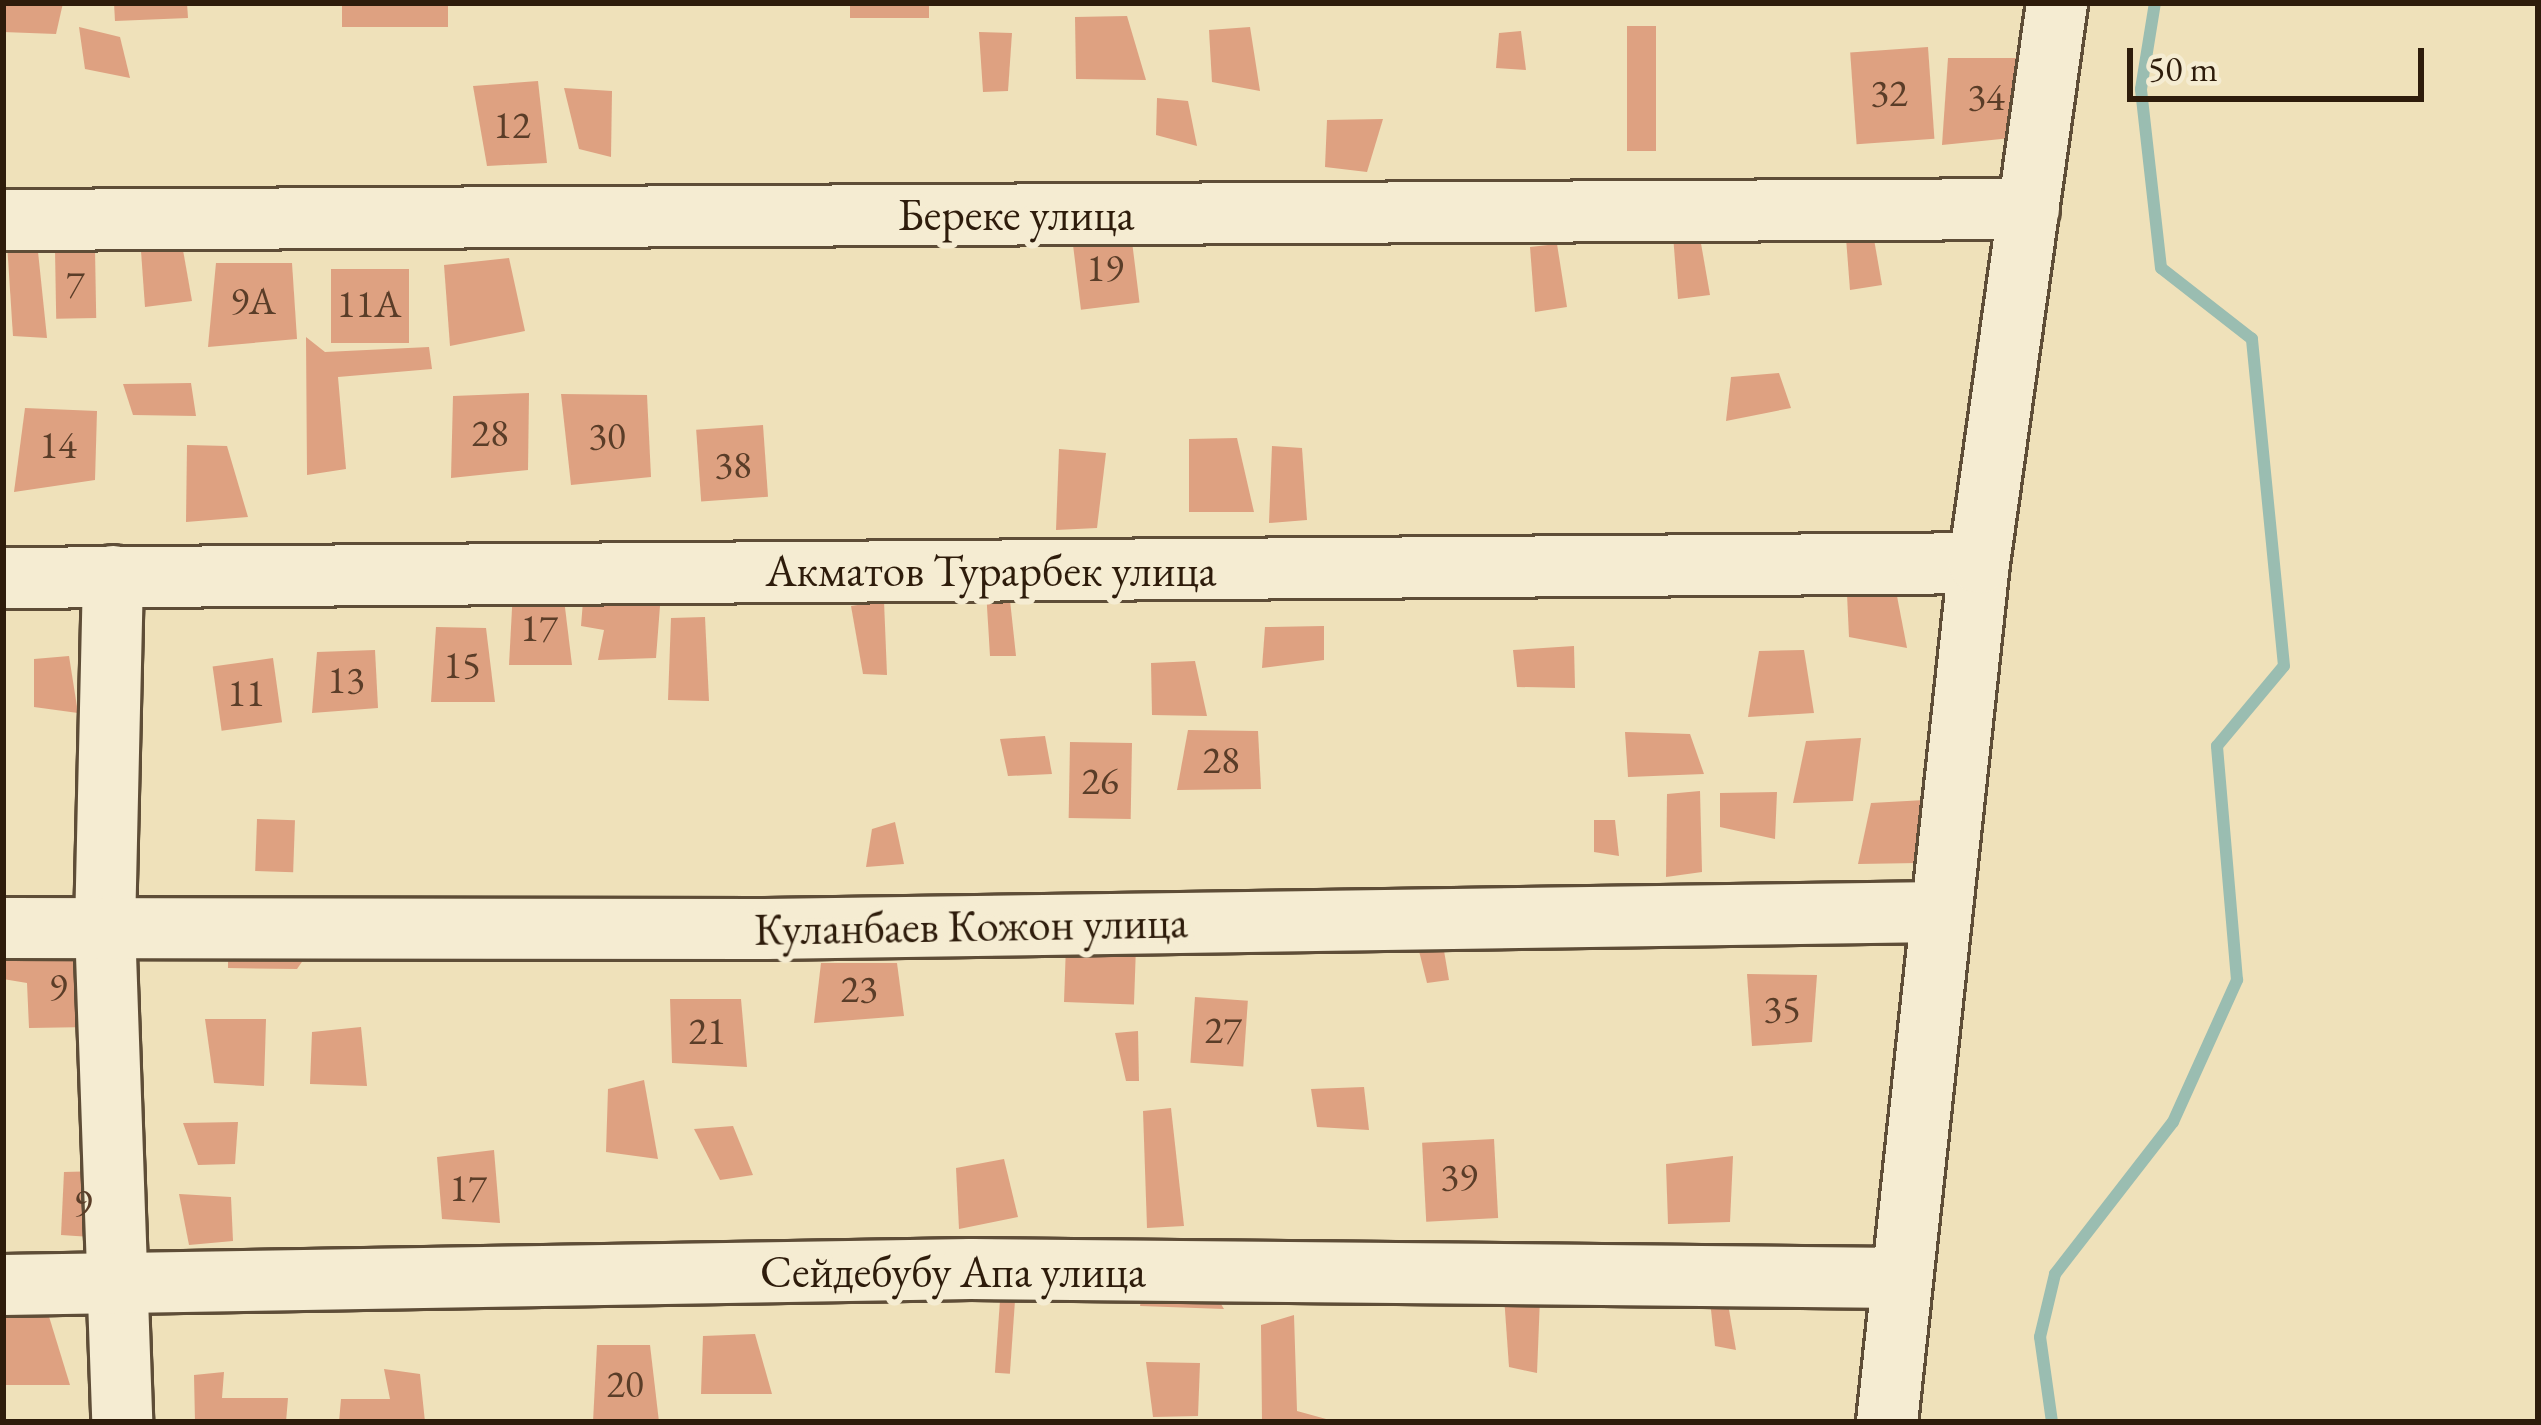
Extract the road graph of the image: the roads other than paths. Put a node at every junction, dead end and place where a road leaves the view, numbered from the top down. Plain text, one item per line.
1 (2057, 3) edge
2 (2029, 209) junction
3 (3, 220) edge
4 (1979, 563) junction
5 (113, 576) junction
6 (3, 578) edge
7 (1940, 912) junction
8 (105, 926) junction
9 (3, 928) edge
10 (1902, 1278) junction
11 (3, 1285) edge
12 (113, 1285) junction
13 (122, 1422) edge
14 (1887, 1422) edge

1 - 2 street
2 - 3 street, Береке улица
2 - 4 street
4 - 5 street, Акматов Турарбек улица
4 - 7 street
5 - 6 street, Акматов Турарбек улица
5 - 8 street
7 - 8 street, Куланбаев Кожон улица
7 - 10 street
8 - 9 street, Куланбаев Кожон улица
8 - 12 street
10 - 12 street, Сейдебубу Апа улица
10 - 14 street
11 - 12 street, Сейдебубу Апа улица
12 - 13 street

